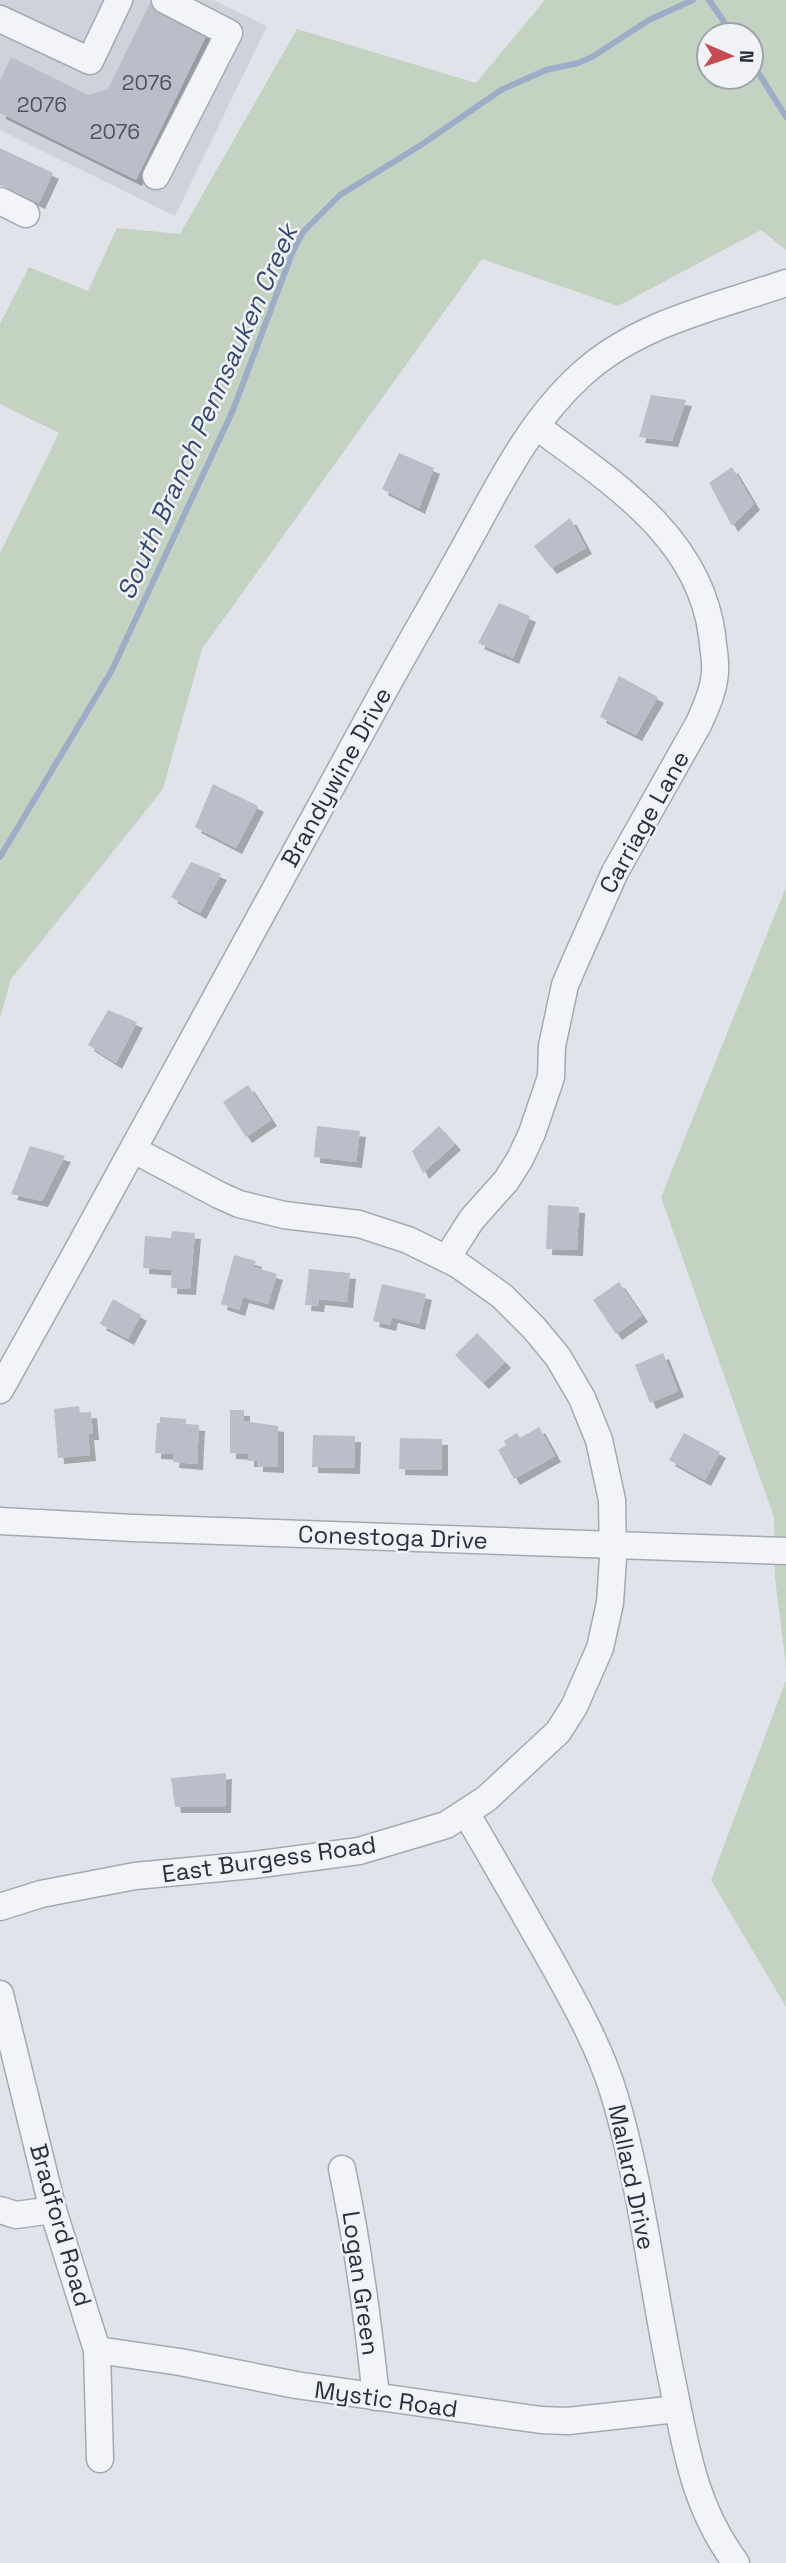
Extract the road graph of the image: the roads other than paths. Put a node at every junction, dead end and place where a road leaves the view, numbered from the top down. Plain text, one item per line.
1 (5, 0) edge
2 (119, 0) edge
3 (165, 0) edge
4 (0, 9) edge
5 (0, 19) edge
6 (156, 176) dead end
7 (0, 201) edge
8 (26, 214) dead end
9 (786, 283) edge
10 (536, 426) junction
11 (134, 1150) junction
12 (447, 1258) junction
13 (0, 1390) edge
14 (0, 1521) edge
15 (611, 1545) junction
16 (786, 1551) edge
17 (466, 1812) junction
18 (0, 1908) edge
19 (0, 1994) edge
20 (342, 2169) dead end
21 (0, 2210) edge
22 (53, 2210) junction
23 (97, 2350) junction
24 (376, 2397) junction
25 (677, 2409) junction
26 (100, 2459) dead end
27 (736, 2563) edge

1 - 4 street
2 - 5 street
3 - 6 street
7 - 8 street
9 - 10 street, Brandywine Drive
10 - 11 street, Brandywine Drive
10 - 12 street, Carriage Lane
11 - 12 street, East Burgess Road
11 - 13 street, Brandywine Drive
12 - 15 street, East Burgess Road
14 - 15 street, Conestoga Drive
15 - 16 street, Conestoga Drive
15 - 17 street, East Burgess Road
17 - 18 street, East Burgess Road
17 - 25 street, Mallard Drive
19 - 22 street, Bradford Road
20 - 24 street, Logan Green
21 - 22 street
22 - 23 street, Bradford Road
23 - 24 street, Mystic Road
23 - 26 street, Bradford Road
24 - 25 street, Mystic Road
25 - 27 street, Mallard Drive

